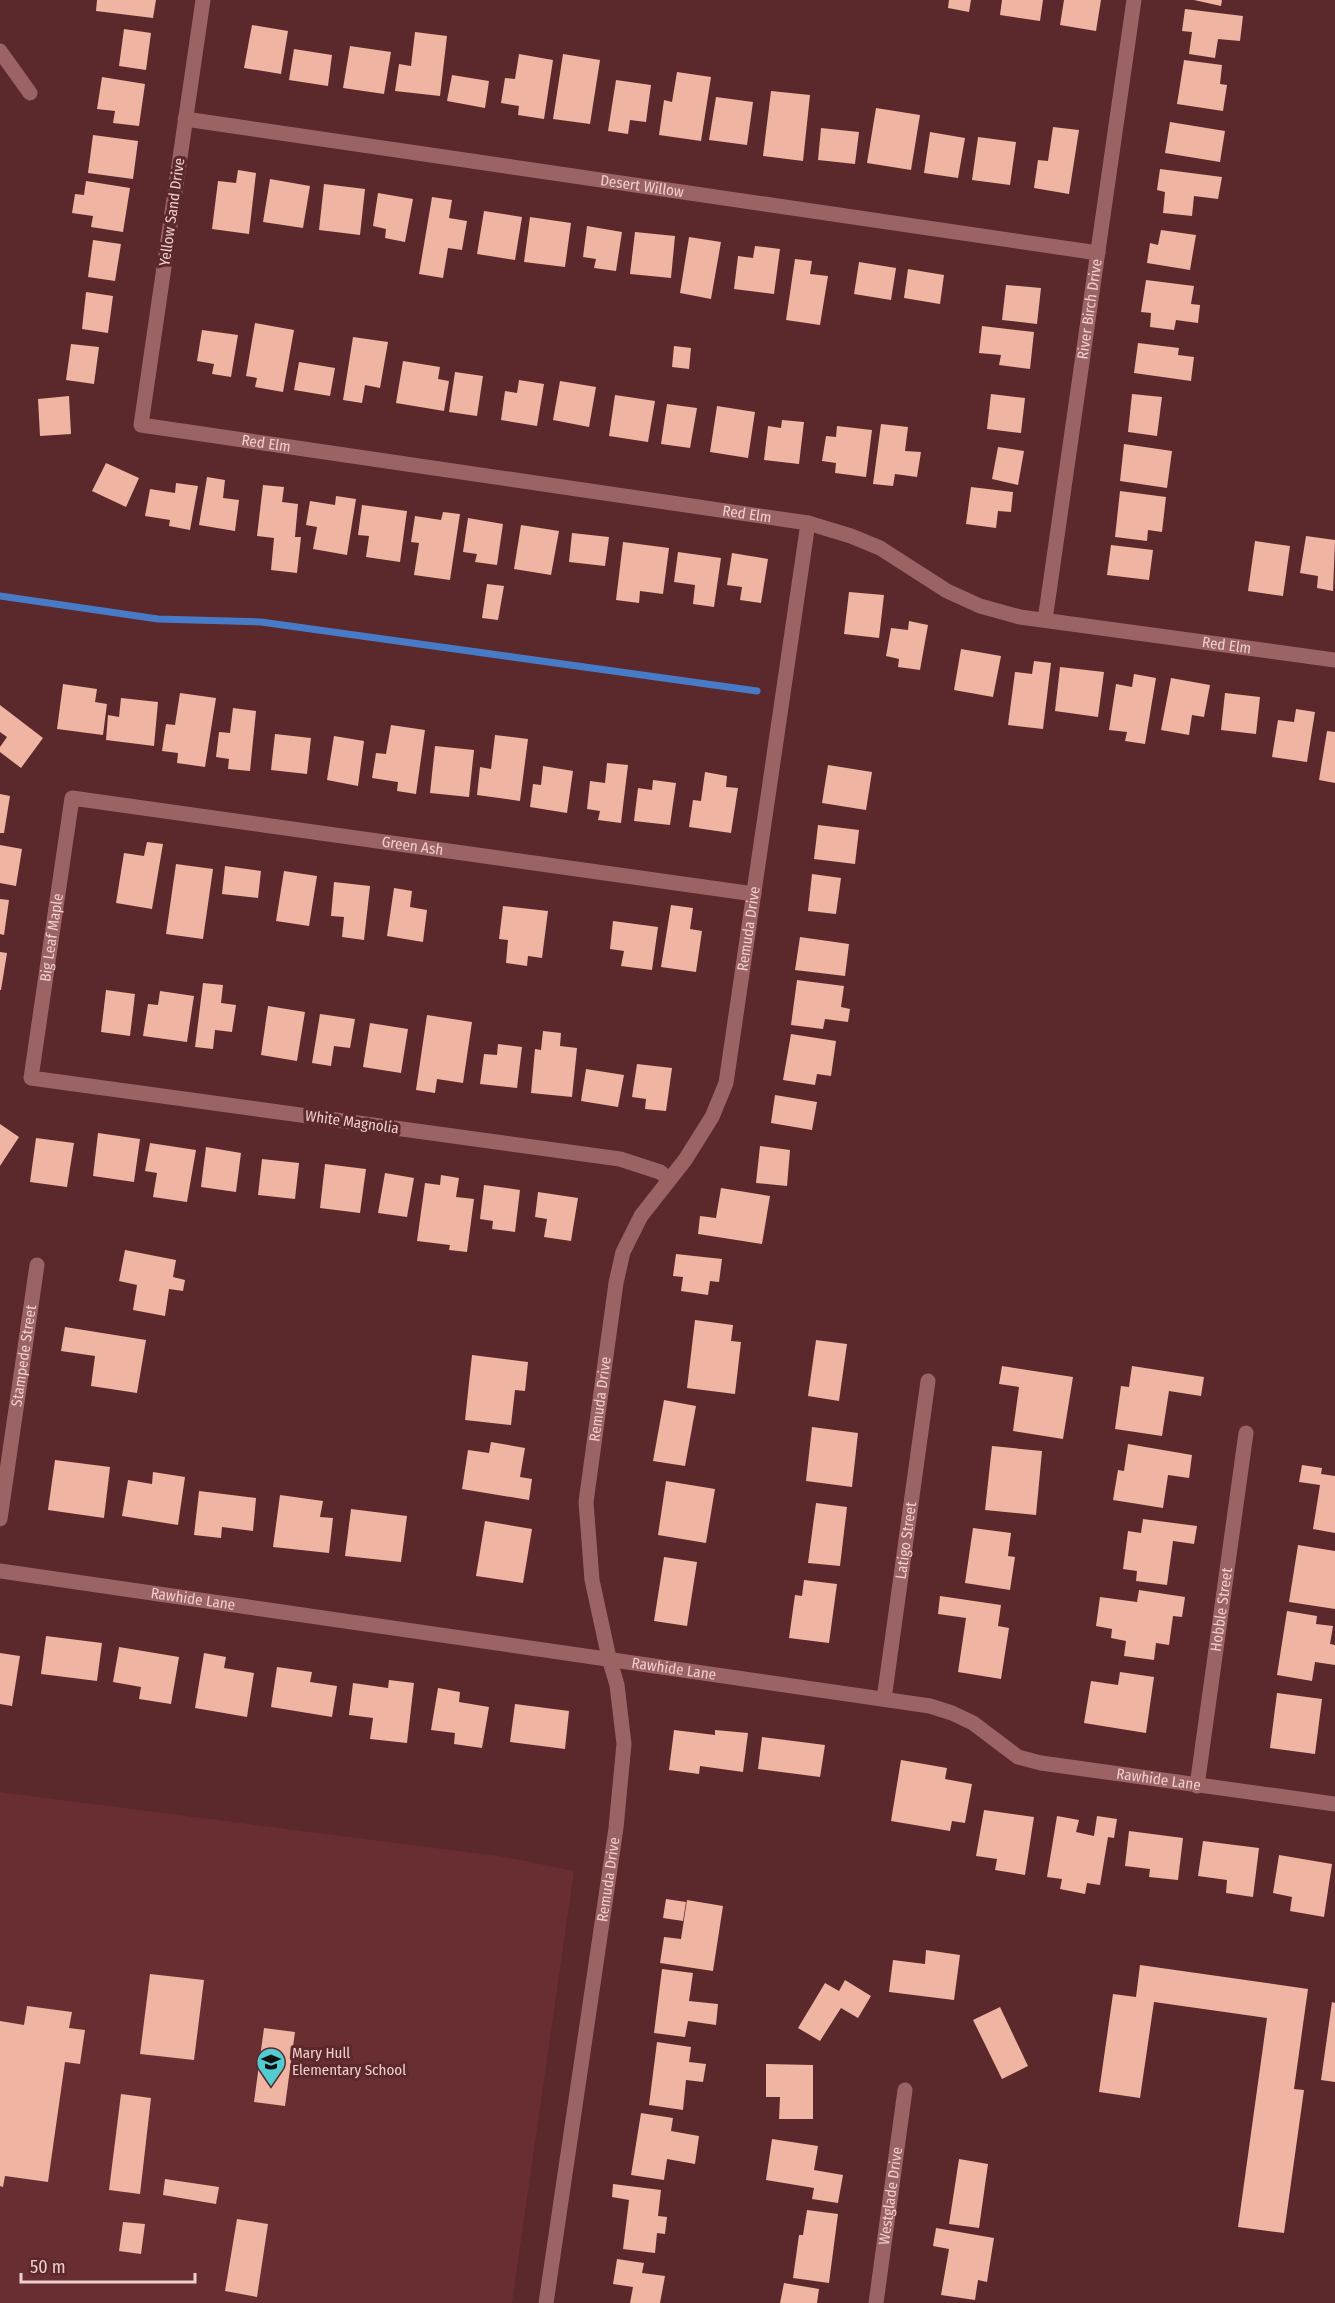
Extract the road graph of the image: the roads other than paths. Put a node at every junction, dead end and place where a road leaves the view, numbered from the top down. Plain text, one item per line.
1 (202, 0) edge
2 (1134, 0) edge
3 (0, 51) edge
4 (30, 93) dead end
5 (185, 119) junction
6 (1098, 253) junction
7 (141, 425) joint
8 (808, 523) junction
9 (1045, 620) junction
10 (1335, 660) edge
11 (72, 798) joint
12 (754, 894) junction
13 (31, 1078) joint
14 (669, 1179) junction
15 (37, 1265) dead end
16 (928, 1380) dead end
17 (1246, 1433) dead end
18 (0, 1519) edge
19 (0, 1571) edge
20 (609, 1658) junction
21 (884, 1700) junction
22 (1197, 1786) junction
23 (1335, 1804) edge
24 (905, 2090) dead end
25 (546, 2303) edge
26 (876, 2303) edge

1 - 5 street, Yellow Sand Drive
2 - 6 street, River Birch Drive
3 - 4 street
5 - 6 street, Desert Willow
5 - 7 street, Yellow Sand Drive
6 - 9 street, River Birch Drive
7 - 8 street, Red Elm
8 - 9 street, Red Elm
8 - 12 street, Remuda Drive
9 - 10 street, Red Elm
11 - 12 street, Green Ash
11 - 13 street, Big Leaf Maple
12 - 14 street, Remuda Drive
13 - 14 street, White Magnolia
14 - 20 street, Remuda Drive
15 - 18 street, Stampede Street
16 - 21 street, Latigo Street
17 - 22 street, Hobble Street
19 - 20 street, Rawhide Lane
20 - 21 street, Rawhide Lane
20 - 25 street, Remuda Drive
21 - 22 street, Rawhide Lane
22 - 23 street, Rawhide Lane
24 - 26 street, Westglade Drive

